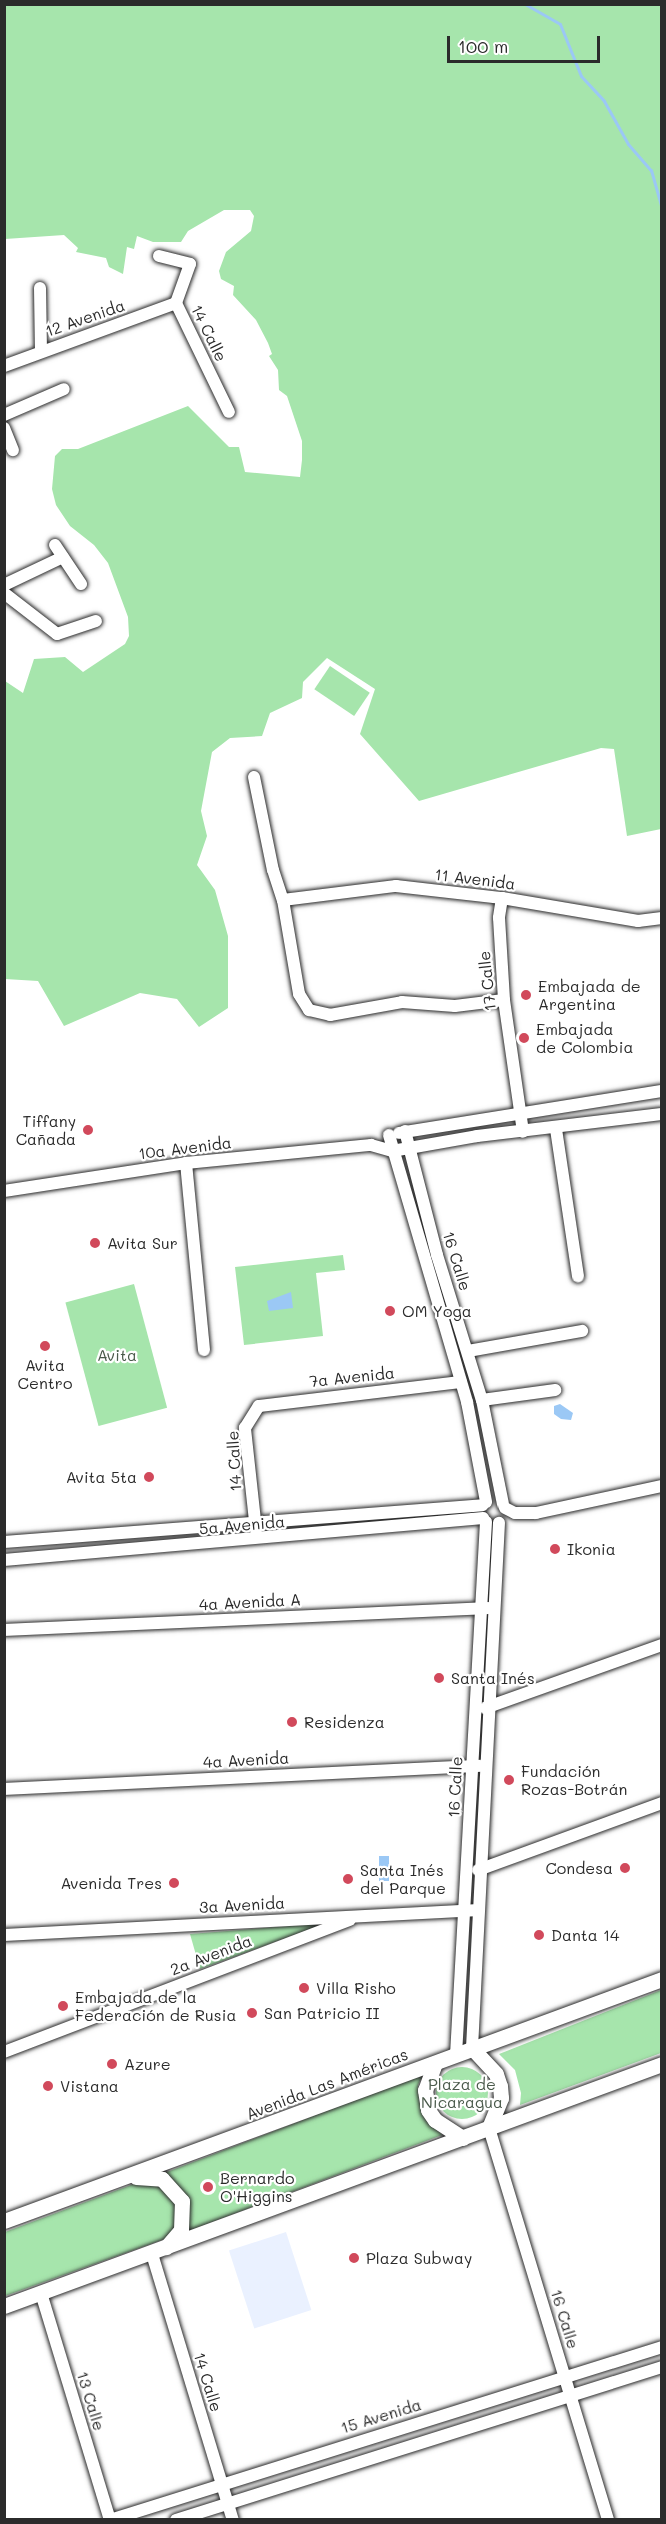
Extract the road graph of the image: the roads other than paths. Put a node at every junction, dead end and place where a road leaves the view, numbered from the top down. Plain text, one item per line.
1 (159, 256) dead end
2 (40, 288) dead end
3 (176, 303) junction
4 (41, 350) junction
5 (4, 366) edge
6 (64, 389) dead end
7 (229, 411) dead end
8 (4, 415) edge
9 (4, 428) edge
10 (13, 450) dead end
11 (55, 545) dead end
12 (63, 557) junction
13 (81, 584) dead end
14 (4, 585) edge
15 (4, 593) edge
16 (96, 621) dead end
17 (254, 777) dead end
18 (502, 898) junction
19 (283, 900) junction
20 (662, 918) edge
21 (504, 1000) junction
22 (662, 1091) edge
23 (521, 1112) junction
24 (662, 1114) edge
25 (556, 1129) junction
26 (405, 1131) junction
27 (523, 1132) junction
28 (389, 1135) junction
29 (371, 1145) junction
30 (351, 1148) junction
31 (409, 1148) junction
32 (392, 1151) junction
33 (186, 1163) junction
34 (399, 1175) junction
35 (4, 1191) edge
36 (578, 1276) dead end
37 (582, 1331) dead end
38 (204, 1350) dead end
39 (468, 1351) junction
40 (461, 1382) junction
41 (555, 1390) dead end
42 (482, 1400) junction
43 (251, 1416) joint
44 (662, 1486) edge
45 (485, 1503) junction
46 (503, 1513) junction
47 (484, 1520) junction
48 (255, 1524) junction
49 (258, 1540) junction
50 (4, 1542) edge
51 (4, 1560) edge
52 (496, 1607) junction
53 (482, 1608) junction
54 (4, 1629) edge
55 (662, 1645) edge
56 (476, 1708) junction
57 (490, 1708) junction
58 (473, 1766) junction
59 (488, 1766) junction
60 (4, 1789) edge
61 (662, 1803) edge
62 (484, 1869) junction
63 (468, 1870) junction
64 (481, 1910) junction
65 (466, 1911) junction
66 (362, 1915) junction
67 (4, 1935) edge
68 (662, 1979) edge
69 (472, 2048) junction
70 (4, 2052) edge
71 (456, 2055) junction
72 (435, 2063) junction
73 (662, 2064) edge
74 (489, 2128) junction
75 (463, 2138) junction
76 (127, 2177) junction
77 (4, 2221) edge
78 (157, 2252) junction
79 (41, 2293) junction
80 (4, 2306) edge
81 (662, 2347) edge
82 (662, 2367) edge
83 (565, 2377) junction
84 (570, 2396) junction
85 (221, 2483) junction
86 (227, 2501) junction
87 (110, 2520) edge
88 (176, 2520) edge
89 (233, 2520) edge
90 (608, 2520) edge

1 - 3 street, 14 Calle
2 - 4 street
3 - 4 street, 12 Avenida
3 - 7 street, 14 Calle
4 - 5 street, 12 Avenida
6 - 8 street
9 - 10 street
11 - 12 street
12 - 13 street
12 - 14 street
15 - 16 street
17 - 19 street
18 - 19 street, 11 Avenida
18 - 20 street, 11 Avenida
18 - 21 street, 17 Calle
19 - 21 street
21 - 23 street, 17 Calle
22 - 23 street, 10a Avenida
23 - 26 street, 10a Avenida
23 - 27 street, 17 Calle
24 - 25 street, 10a Avenida
25 - 27 street, 10a Avenida
25 - 36 street
26 - 28 street, 10a Avenida
26 - 31 street, 16 Calle
27 - 31 street, 10a Avenida
28 - 29 street, 10a Avenida
28 - 32 street, 16 Calle
29 - 30 street, 10a Avenida
29 - 32 street, 10a Avenida
30 - 33 street, 10a Avenida
30 - 34 street
31 - 32 street, 10a Avenida
31 - 39 street, 16 Calle
32 - 34 street, 16 Calle
33 - 35 street, 10a Avenida
33 - 38 street
34 - 40 street, 16 Calle
37 - 39 street
39 - 42 street, 16 Calle
40 - 43 street, 7a Avenida
40 - 45 street, 16 Calle
41 - 42 street
42 - 46 street, 16 Calle
43 - 48 street, 14 Calle
44 - 46 street
45 - 46 street, 5a Avenida
45 - 47 street, 16 Calle
45 - 48 street, 5a Avenida
46 - 47 street, 5a Avenida
46 - 52 street, 16 Calle
47 - 49 street, 5a Avenida
47 - 53 street, 16 Calle
48 - 49 street, 14 Calle
48 - 50 street, 5a Avenida
49 - 51 street, 5a Avenida
52 - 53 street, 4a Avenida A
52 - 57 street, 16 Calle
53 - 54 street, 4a Avenida A
53 - 56 street, 16 Calle
55 - 57 street
56 - 57 street
56 - 58 street, 16 Calle
57 - 59 street, 16 Calle
58 - 59 street, 4a Avenida
58 - 60 street, 4a Avenida
58 - 63 street, 16 Calle
59 - 62 street, 16 Calle
61 - 62 street
62 - 63 street
62 - 64 street, 16 Calle
63 - 65 street, 16 Calle
64 - 65 street, 3a Avenida
64 - 69 street, 16 Calle
65 - 66 street, 3a Avenida
65 - 71 street, 16 Calle
66 - 67 street, 3a Avenida
66 - 70 street, 2a Avenida
68 - 69 main road, Avenida Las Américas
69 - 71 main road, Avenida Las Américas
69 - 74 main road
71 - 72 main road, Avenida Las Américas
72 - 75 main road
72 - 76 main road, Avenida Las Américas
73 - 74 main road
74 - 75 main road
74 - 83 street, 16 Calle
75 - 78 main road
76 - 77 main road, Avenida Las Américas
76 - 78 main road
78 - 79 main road
78 - 85 street, 14 Calle
79 - 80 main road
79 - 87 street, 13 Calle
81 - 83 street, 15 Avenida
82 - 84 street
83 - 84 street, 16 Calle
83 - 85 street, 15 Avenida
84 - 86 street
84 - 90 street, 16 Calle
85 - 86 street, 14 Calle
85 - 87 street, 15 Avenida
86 - 88 street
86 - 89 street, 14 Calle

